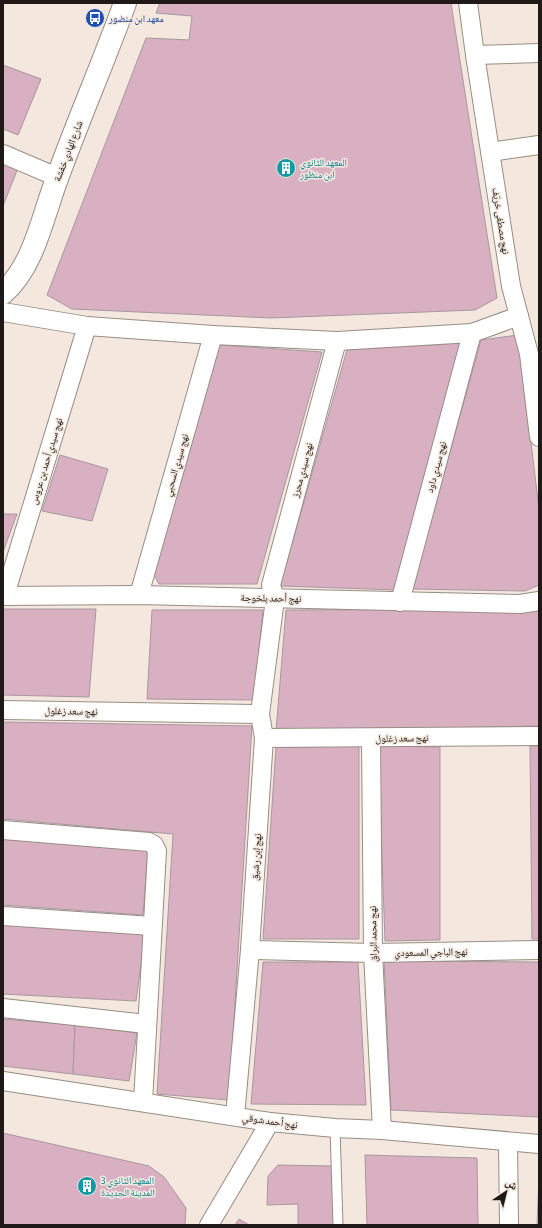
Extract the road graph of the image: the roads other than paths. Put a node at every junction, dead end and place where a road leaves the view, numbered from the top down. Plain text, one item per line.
1 (125, 3) edge
2 (468, 3) edge
3 (539, 53) edge
4 (475, 55) junction
5 (539, 146) edge
6 (490, 152) junction
7 (3, 154) edge
8 (57, 177) junction
9 (3, 293) edge
10 (3, 312) edge
11 (519, 316) junction
12 (87, 326) junction
13 (472, 334) junction
14 (213, 335) junction
15 (337, 341) junction
16 (539, 437) edge
17 (4, 595) edge
18 (138, 595) junction
19 (275, 599) junction
20 (400, 602) junction
21 (539, 602) edge
22 (3, 710) edge
23 (260, 714) junction
24 (539, 736) edge
25 (264, 738) junction
26 (371, 738) junction
27 (3, 830) edge
28 (3, 916) edge
29 (152, 926) junction
30 (250, 950) junction
31 (539, 950) edge
32 (373, 953) junction
33 (3, 1008) edge
34 (146, 1024) junction
35 (3, 1081) edge
36 (143, 1102) junction
37 (235, 1116) junction
38 (270, 1122) junction
39 (335, 1128) junction
40 (382, 1130) junction
41 (508, 1142) junction
42 (539, 1144) edge
43 (209, 1225) edge
44 (338, 1225) edge
45 (509, 1225) edge

1 - 8 street, شارع الهادي خفشة
2 - 4 street, نهج مصطفى خريّف
3 - 4 street
4 - 6 street, نهج مصطفى خريّف
5 - 6 street
6 - 11 street, نهج مصطفى خريّف
7 - 8 street
8 - 9 street, شارع الهادي خفشة
10 - 12 street
11 - 13 street
11 - 16 street, نهج مصطفى خريّف
12 - 14 street
12 - 17 street, نهج سيدي أحمد بن عروس
13 - 15 street
13 - 20 street, نهج سيدي داود
14 - 15 street
14 - 18 street, نهج سيدي السحبي
15 - 19 street, نهج سيدي محرز
17 - 18 street, نهج أحمد بلخوجة
18 - 19 street, نهج أحمد بلخوجة
19 - 20 street, نهج أحمد بلخوجة
19 - 23 street, نهج إبن رشيق
20 - 21 street, نهج أحمد بلخوجة
22 - 23 street, نهج سعد زغلول
23 - 25 street, نهج إبن رشيق
24 - 26 street, نهج سعد زغلول
25 - 26 street, نهج سعد زغلول
25 - 30 street, نهج إبن رشيق
26 - 32 street, نهج محمد البراق
27 - 29 street
28 - 29 street
29 - 34 street
30 - 32 street, نهج الباجي المسعودي
30 - 37 street, نهج إبن رشيق
31 - 32 street, نهج الباجي المسعودي
32 - 40 street, نهج محمد البراق
33 - 34 street
34 - 36 street
35 - 36 street, نهج أحمد شوقي
36 - 37 street, نهج أحمد شوقي
37 - 38 street, نهج أحمد شوقي
38 - 39 street, نهج أحمد شوقي
38 - 43 street
39 - 40 street, نهج أحمد شوقي
39 - 44 lane
40 - 41 street, نهج أحمد شوقي
41 - 42 street, نهج أحمد شوقي
41 - 45 street

